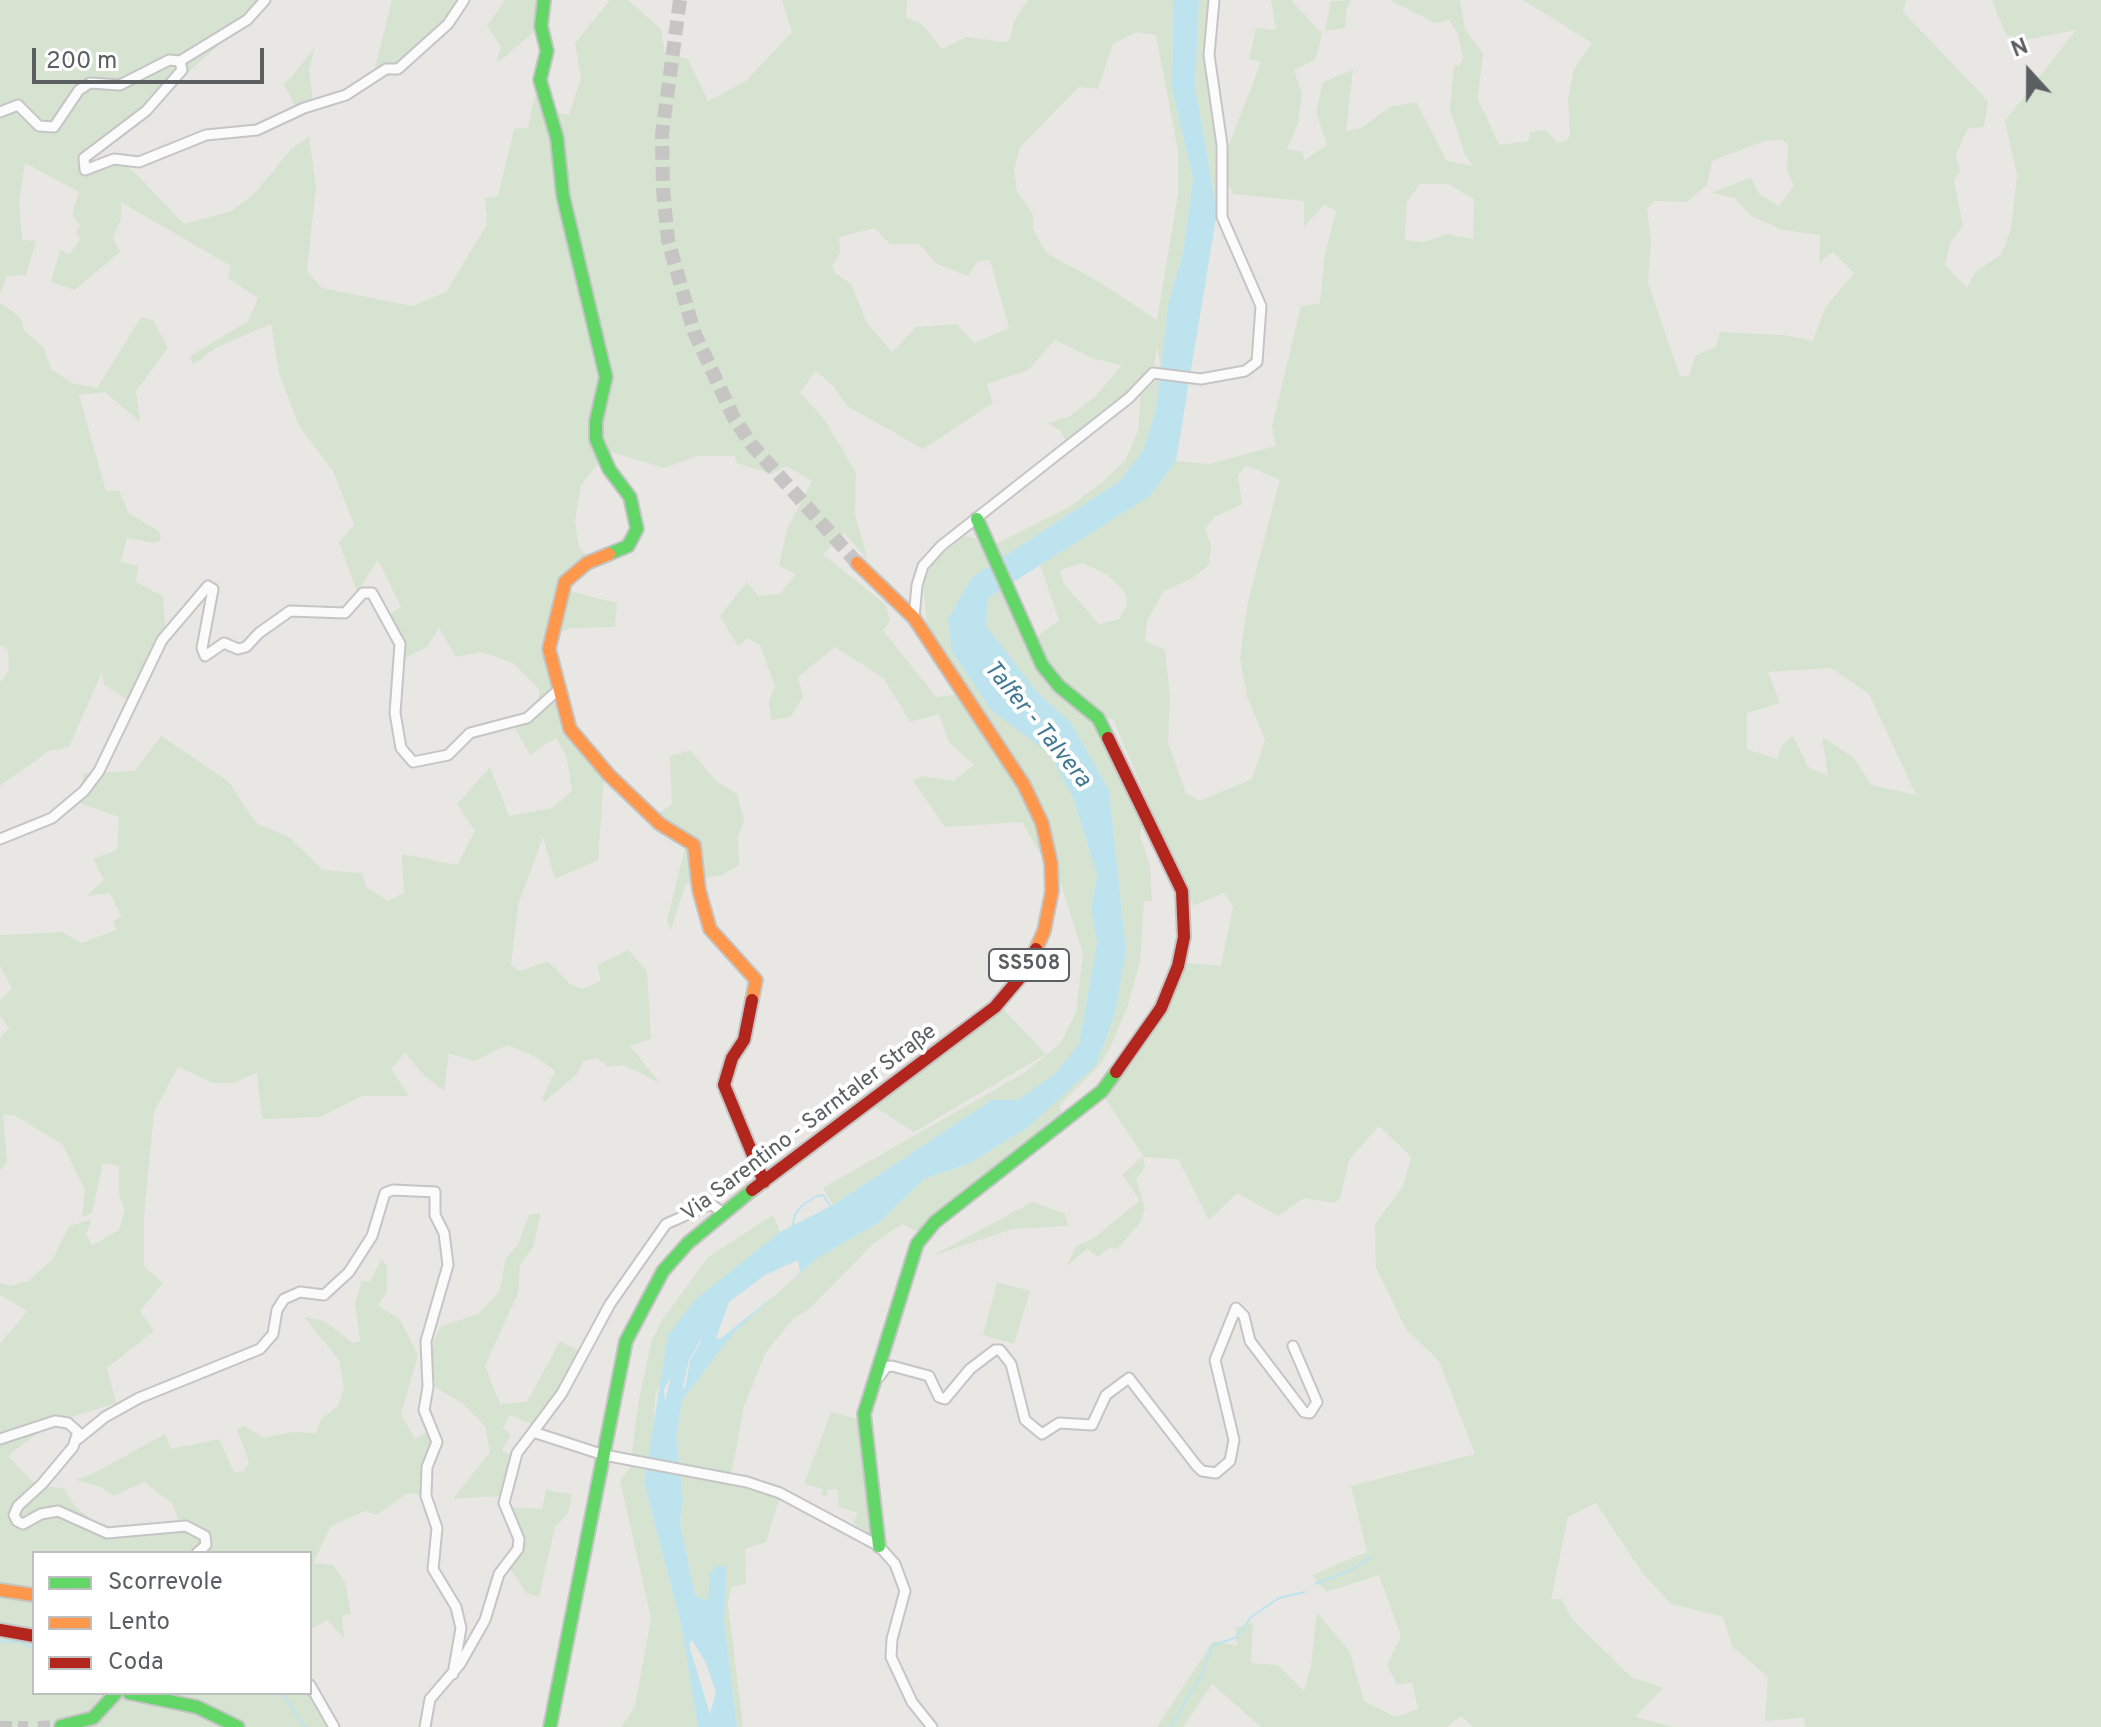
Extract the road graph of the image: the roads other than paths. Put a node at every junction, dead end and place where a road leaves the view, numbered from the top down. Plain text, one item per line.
1 (265, 0) edge
2 (464, 0) edge
3 (544, 0) edge
4 (1214, 0) edge
5 (180, 61) junction
6 (0, 112) edge
7 (977, 519) junction
8 (857, 563) tunnel mouth
9 (907, 601) junction
10 (557, 691) junction
11 (0, 839) edge
12 (764, 1182) junction
13 (723, 1213) junction
14 (1293, 1346) dead end
15 (864, 1414) junction
16 (533, 1432) junction
17 (0, 1439) edge
18 (78, 1439) junction
19 (610, 1456) junction
20 (879, 1546) junction
21 (199, 1551) edge
22 (0, 1590) edge
23 (32, 1595) edge
24 (0, 1630) edge
25 (32, 1636) edge
26 (453, 1674) junction
27 (312, 1688) edge
28 (115, 1695) edge
29 (136, 1695) edge
30 (61, 1726) edge
31 (238, 1727) edge
32 (334, 1727) edge
33 (425, 1727) edge
34 (550, 1727) edge
35 (932, 1727) edge

1 - 5 street
2 - 5 street
3 - 10 street
4 - 7 street
5 - 6 street
7 - 9 street
7 - 15 street
8 - 9 street, SS508
9 - 12 street, Via Sarentino - Sarntaler Straße / SS508
10 - 11 street
10 - 12 street
12 - 13 street, Via Sarentino - Sarntaler Straße
13 - 16 street
13 - 19 street, Via Sarentino - Sarntaler Straße
14 - 15 street
15 - 20 street
16 - 19 street
16 - 26 street
17 - 18 street
18 - 21 street
18 - 26 street
19 - 20 street
19 - 34 street, Via Sarentino - Sarntaler Straße
20 - 35 street
22 - 23 street
24 - 25 street
26 - 33 street
27 - 32 street
28 - 30 street
29 - 31 street

